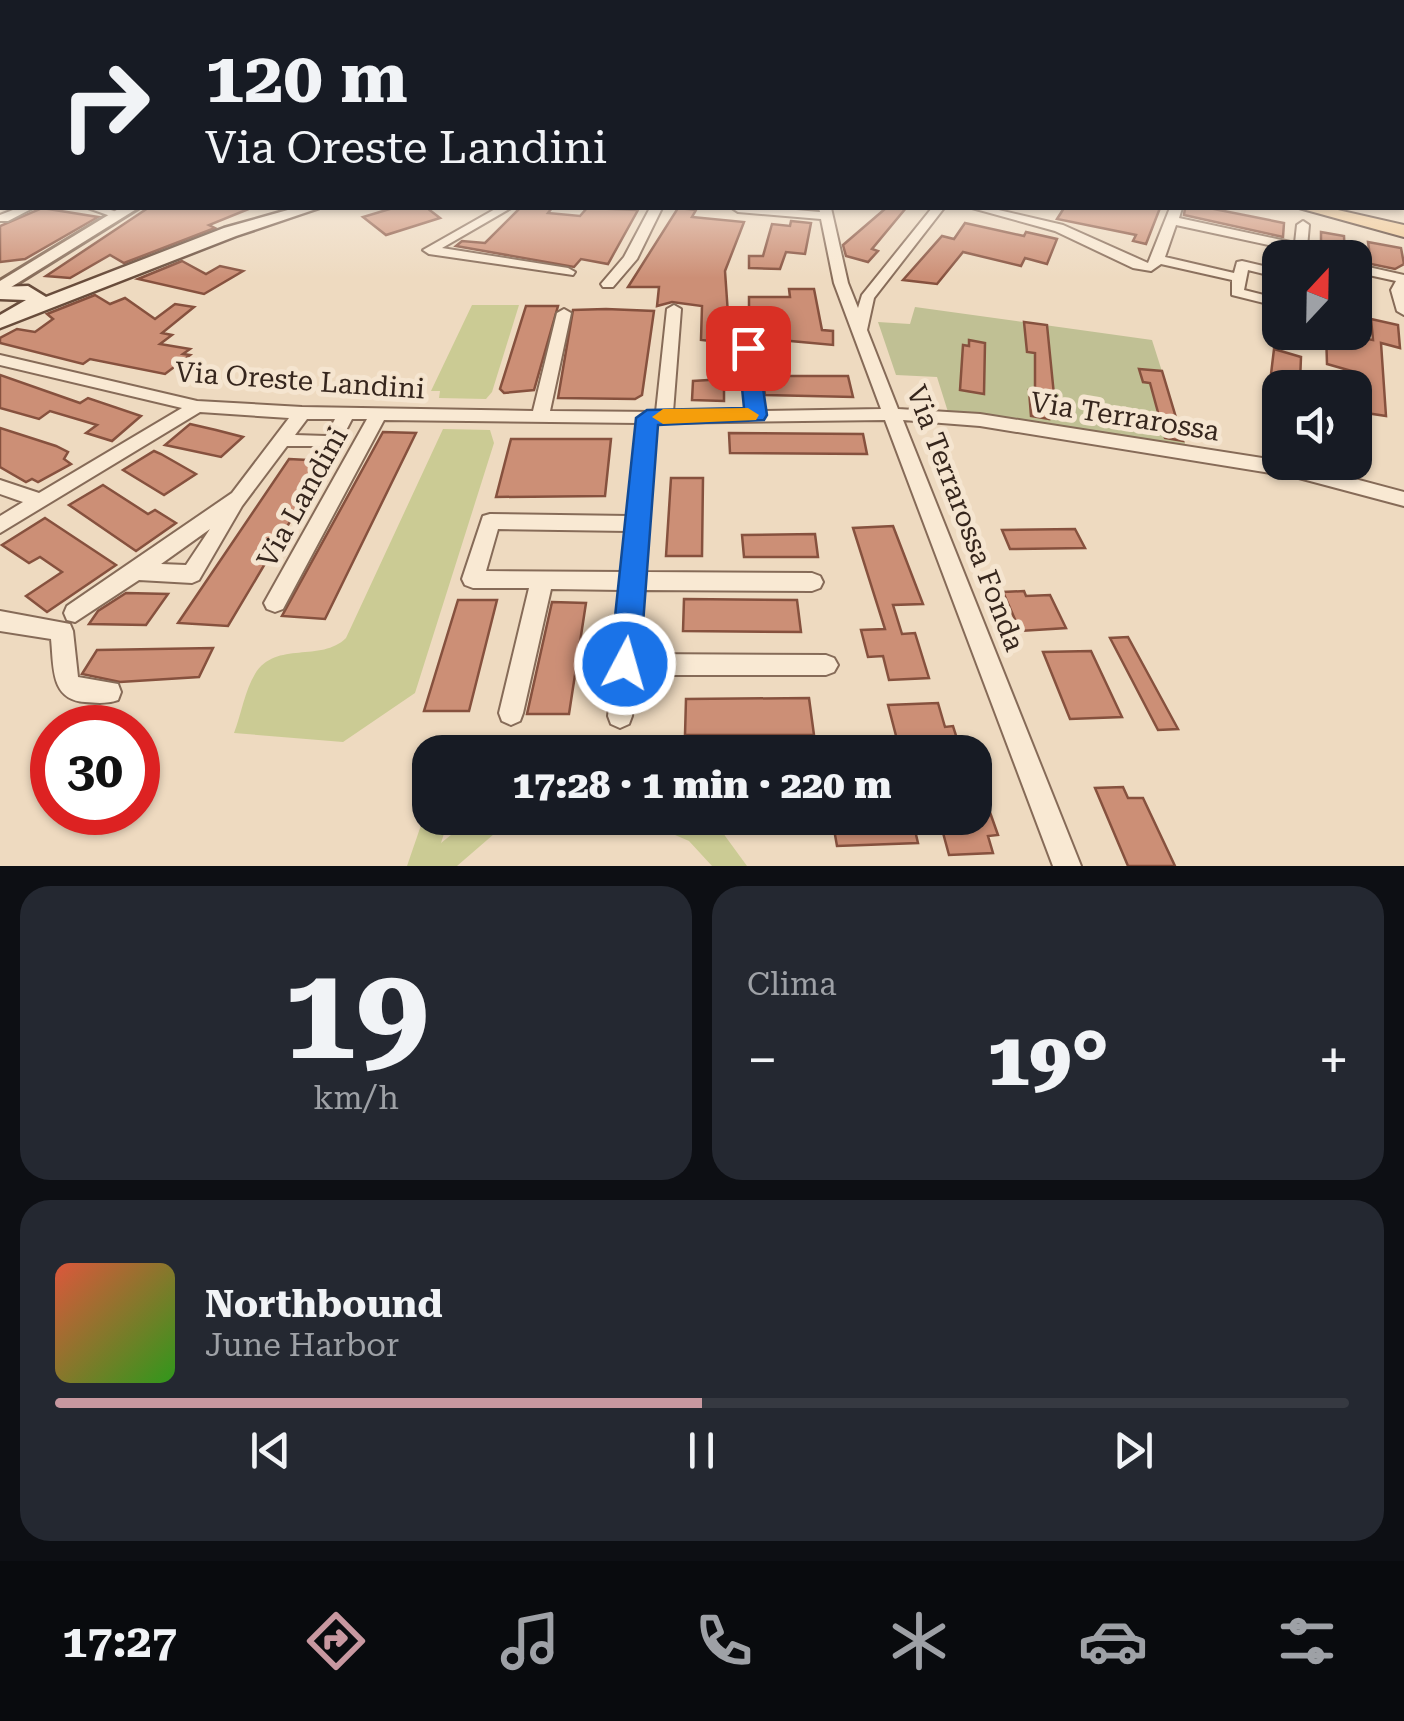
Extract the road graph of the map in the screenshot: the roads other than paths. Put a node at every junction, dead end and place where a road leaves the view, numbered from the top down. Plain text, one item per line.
1 (23, 210) edge
2 (304, 210) edge
3 (500, 210) edge
4 (655, 210) edge
5 (782, 210) edge
6 (936, 210) edge
7 (986, 210) edge
8 (125, 211) edge
9 (826, 212) edge
10 (1174, 214) edge
11 (1305, 216) edge
12 (4, 218) dead end
13 (1404, 231) edge
14 (1262, 240) edge
15 (1158, 259) junction
16 (1262, 270) edge
17 (568, 272) dead end
18 (1372, 272) edge
19 (1239, 278) junction
20 (1404, 280) edge
21 (102, 282) junction
22 (842, 283) junction
23 (608, 284) dead end
24 (876, 285) junction
25 (14, 292) edge
26 (1262, 298) edge
27 (674, 309) dead end
28 (1404, 311) edge
29 (564, 313) dead end
30 (8, 319) edge
31 (860, 328) junction
32 (748, 348) dead end
33 (0, 360) edge
34 (197, 406) junction
35 (302, 413) junction
36 (894, 414) junction
37 (346, 415) junction
38 (756, 415) junction
39 (378, 417) junction
40 (540, 417) junction
41 (656, 417) junction
42 (282, 440) junction
43 (0, 486) edge
44 (239, 498) junction
45 (40, 500) junction
46 (1404, 500) edge
47 (638, 524) junction
48 (0, 525) edge
49 (136, 571) junction
50 (542, 580) junction
51 (634, 581) junction
52 (812, 582) dead end
53 (275, 603) dead end
54 (75, 614) dead end
55 (0, 621) edge
56 (625, 664) junction
57 (826, 665) dead end
58 (109, 692) dead end
59 (511, 713) dead end
60 (620, 716) dead end
61 (1066, 866) edge

1 - 12 street
2 - 21 main road
3 - 17 street
4 - 23 street
5 - 9 street
6 - 24 street
7 - 15 street
8 - 25 street
9 - 22 street, Via Terrarossa Fonda
10 - 14 street
10 - 15 street
11 - 13 main road
15 - 19 street
16 - 19 street
18 - 20 street
19 - 26 street
20 - 28 street
21 - 25 main road
21 - 30 main road
22 - 24 street
22 - 31 street, Via Terrarossa Fonda
24 - 31 street
25 - 30 main road
27 - 41 street
29 - 40 street
31 - 36 street, Via Terrarossa Fonda
32 - 38 street
33 - 34 street, Via Oreste Landini
34 - 35 street, Via Oreste Landini
34 - 45 street
35 - 37 street, Via Oreste Landini
35 - 42 street
36 - 38 street, Via Oreste Landini
36 - 46 street, Via Terrarossa
36 - 61 street, Via Terrarossa Fonda
37 - 39 street, Via Oreste Landini
37 - 42 street
38 - 41 street, Via Oreste Landini
39 - 40 street, Via Oreste Landini
39 - 53 street, Via Landini
40 - 41 street, Via Oreste Landini
41 - 47 street
42 - 44 street
43 - 45 street
44 - 49 street
44 - 49 street
45 - 48 street
47 - 50 street
47 - 51 street
49 - 54 street
50 - 51 street
50 - 59 street
51 - 52 street
51 - 56 street
55 - 58 street
56 - 57 street
56 - 60 street

